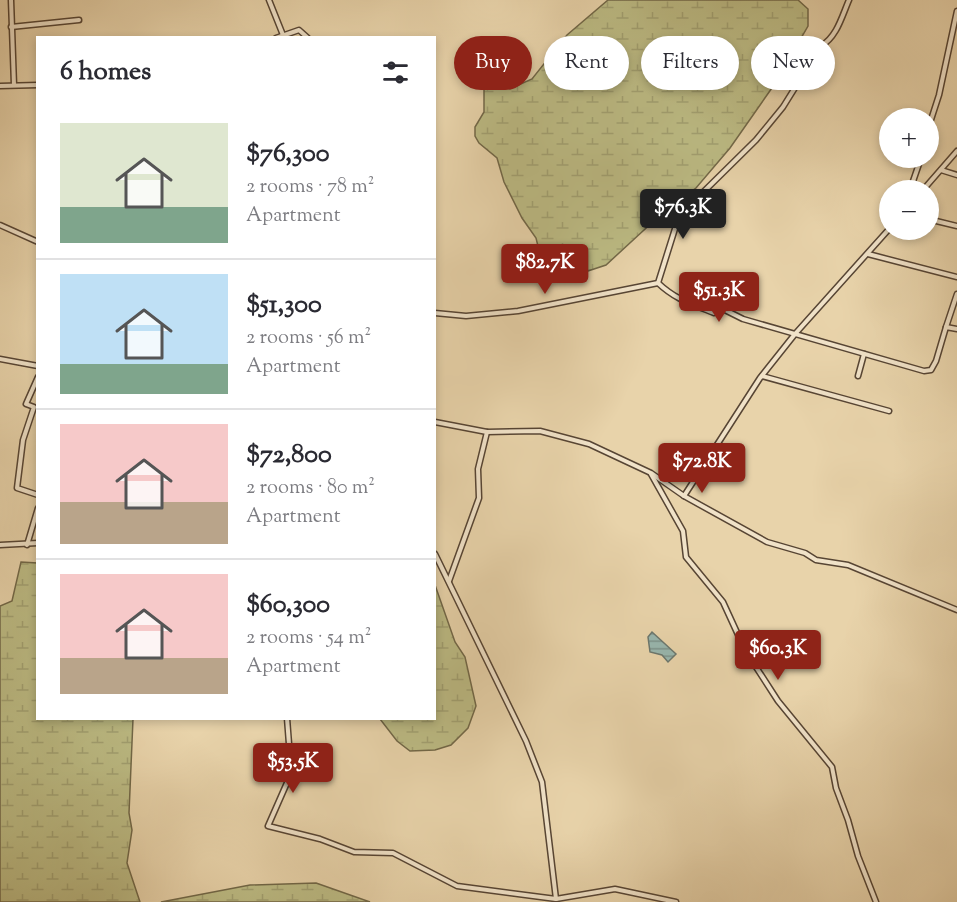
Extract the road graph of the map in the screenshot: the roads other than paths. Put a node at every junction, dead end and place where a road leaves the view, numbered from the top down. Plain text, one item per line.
1 (11, 0) edge
2 (269, 0) edge
3 (849, 0) edge
4 (957, 11) edge
5 (79, 20) dead end
6 (11, 27) junction
7 (283, 35) joint
8 (306, 36) edge
9 (14, 85) junction
10 (36, 85) edge
11 (0, 86) edge
12 (935, 108) edge
13 (957, 152) edge
14 (940, 170) junction
15 (957, 175) edge
16 (932, 180) edge
17 (939, 222) edge
18 (0, 225) edge
19 (957, 226) edge
20 (880, 240) edge
21 (36, 241) edge
22 (868, 254) junction
23 (957, 277) edge
24 (658, 283) junction
25 (957, 294) edge
26 (436, 313) edge
27 (946, 327) junction
28 (957, 329) edge
29 (795, 334) junction
30 (864, 354) junction
31 (0, 359) edge
32 (36, 366) edge
33 (762, 376) junction
34 (858, 376) dead end
35 (36, 382) edge
36 (890, 411) dead end
37 (436, 422) edge
38 (487, 432) junction
39 (651, 473) junction
40 (36, 494) edge
41 (684, 496) junction
42 (36, 514) edge
43 (36, 543) edge
44 (0, 545) edge
45 (27, 545) junction
46 (436, 556) edge
47 (449, 581) junction
48 (957, 610) edge
49 (287, 720) edge
50 (556, 899) junction
51 (676, 902) edge
52 (876, 902) edge

1 - 6 street
2 - 7 street
3 - 24 street
4 - 12 street
5 - 6 street
6 - 9 street
7 - 8 street
9 - 10 street
9 - 11 street
13 - 14 street
14 - 15 street
14 - 16 street
17 - 19 street
18 - 21 street
20 - 22 street
22 - 23 street
22 - 29 street
24 - 26 street
24 - 29 street
25 - 27 street
27 - 28 street
27 - 30 street
29 - 30 street
29 - 33 street
30 - 34 street
31 - 32 street
33 - 36 street
33 - 41 street
35 - 40 street
37 - 38 street
38 - 39 street
38 - 47 street
39 - 41 street
39 - 52 street
41 - 48 street
42 - 45 street
43 - 45 street
44 - 45 street
46 - 47 street
47 - 50 street
49 - 50 street
50 - 51 street

